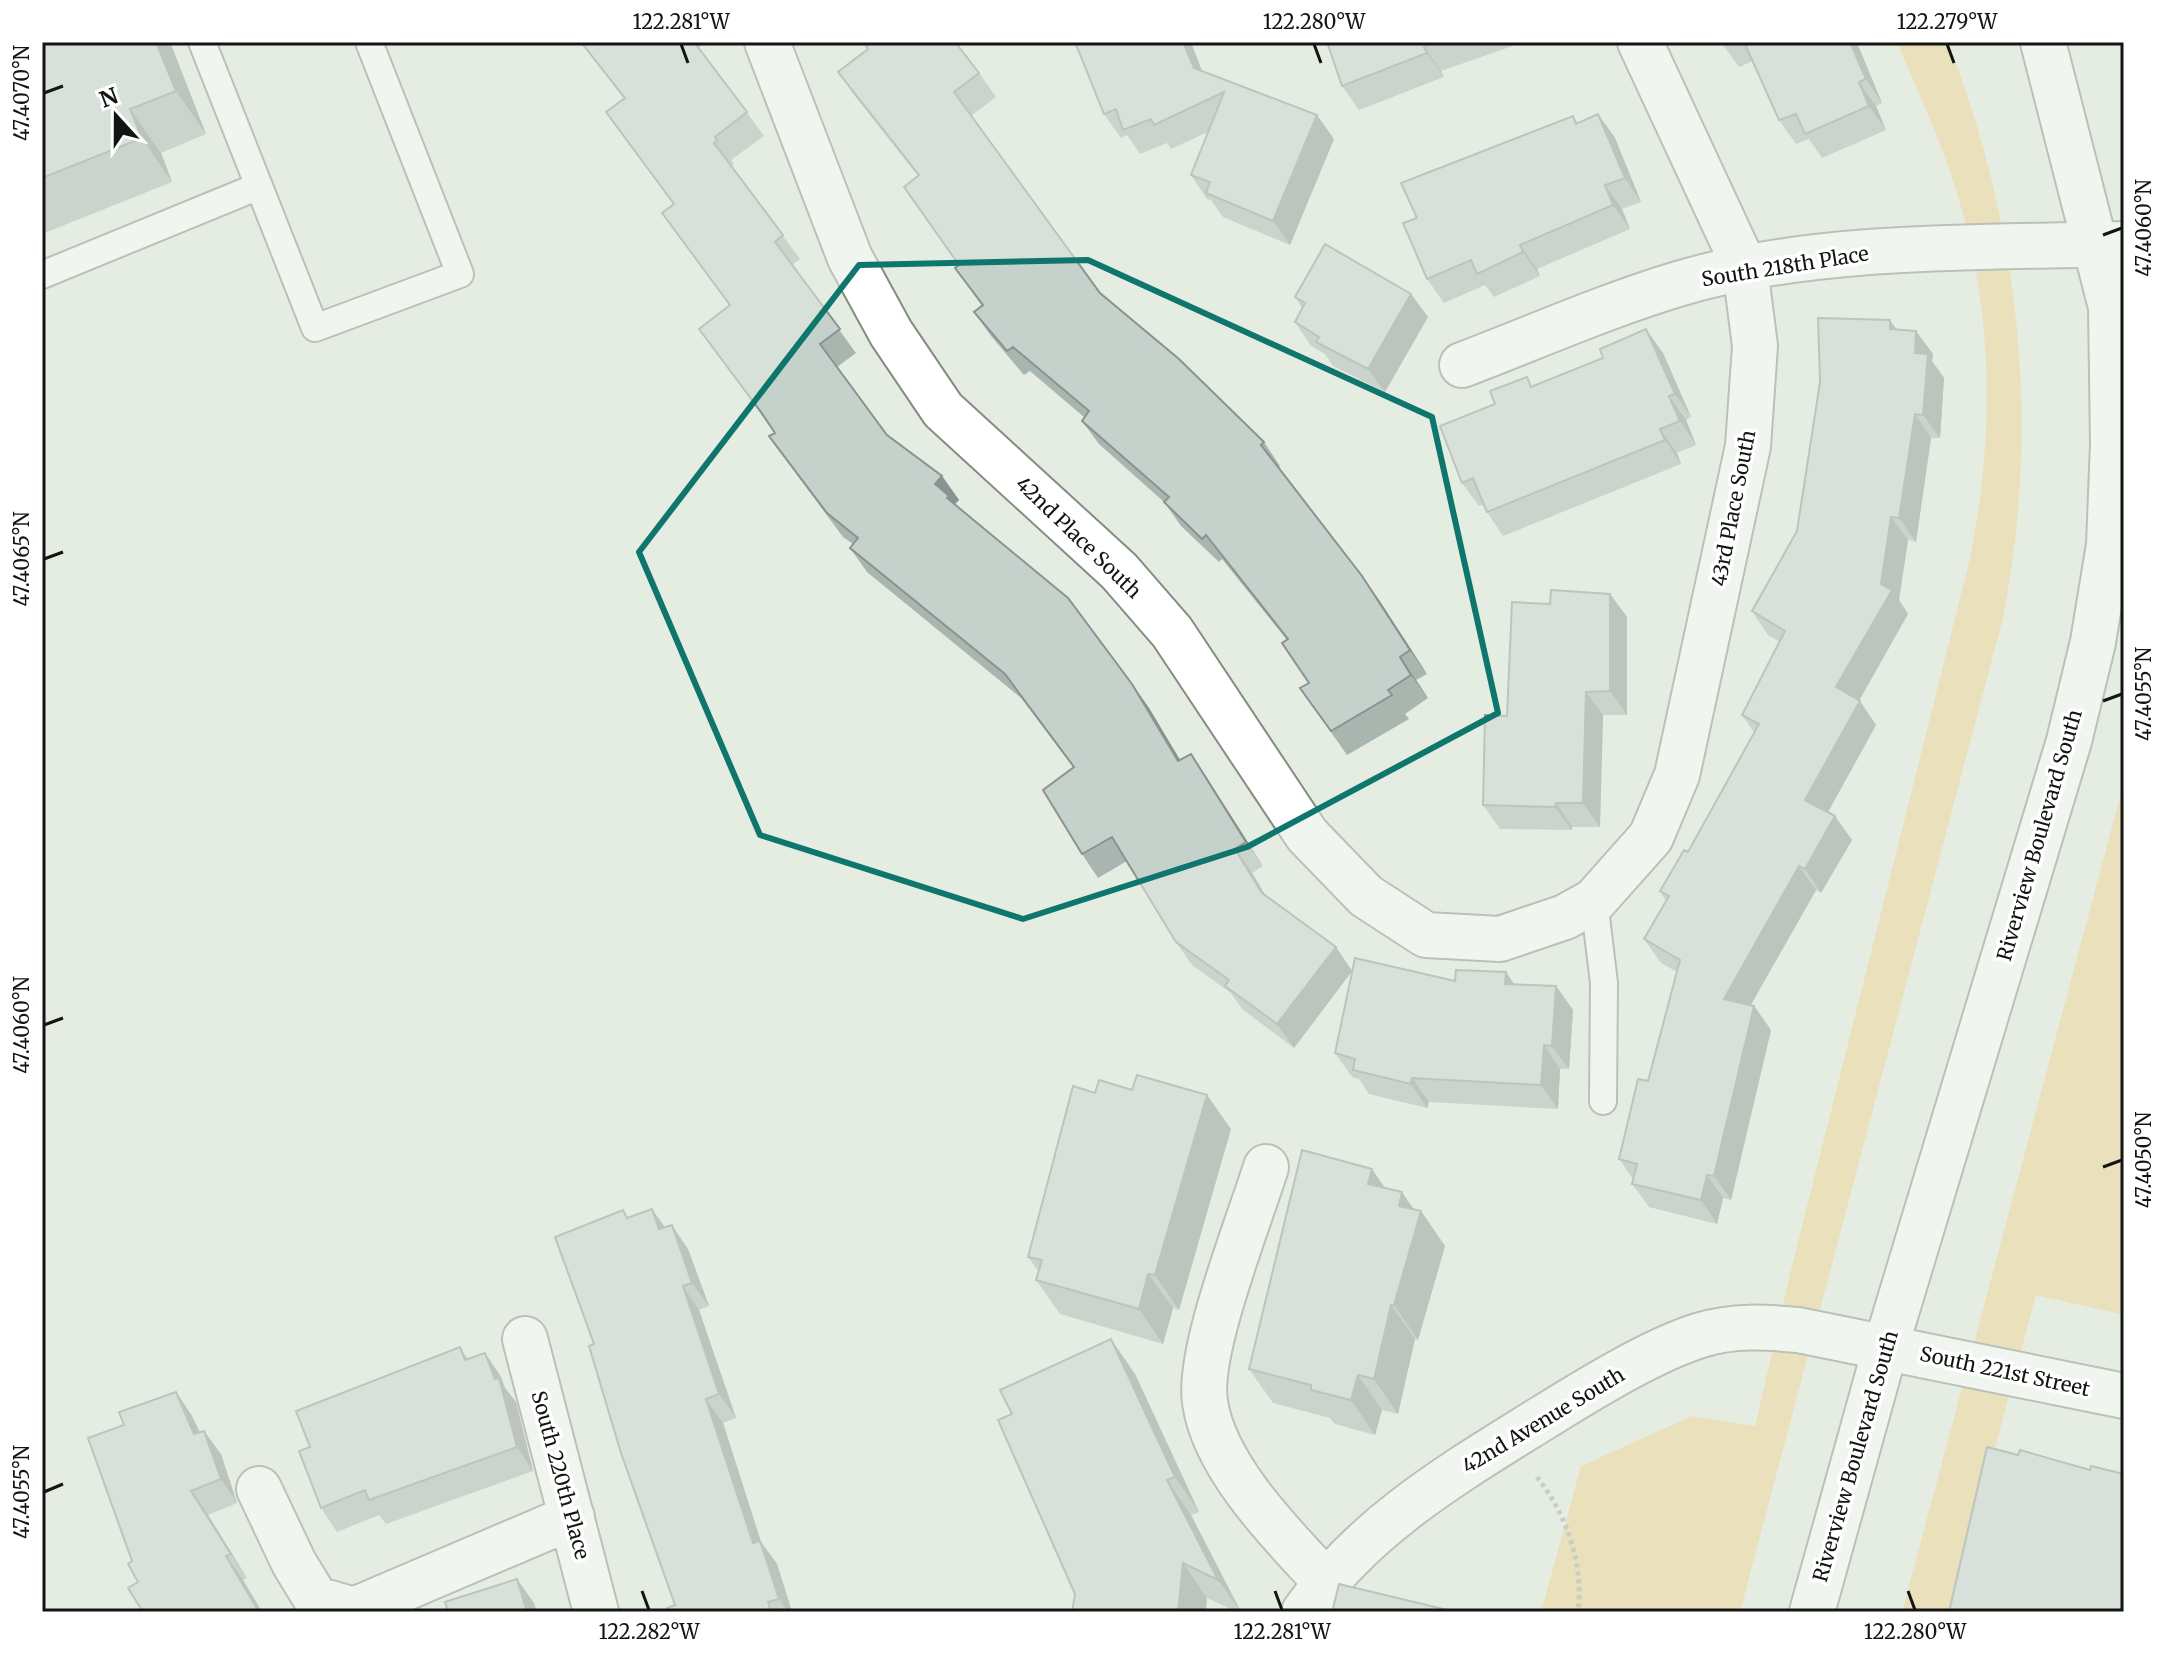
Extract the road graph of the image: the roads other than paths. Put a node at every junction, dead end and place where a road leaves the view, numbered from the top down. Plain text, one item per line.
1 (202, 42) edge
2 (369, 42) edge
3 (767, 42) edge
4 (1640, 42) edge
5 (2043, 42) edge
6 (259, 186) junction
7 (2111, 244) edge
8 (1745, 268) junction
9 (42, 275) edge
10 (1462, 365) dead end
11 (1594, 901) junction
12 (1535, 929) joint
13 (1603, 1101) dead end
14 (1266, 1167) dead end
15 (525, 1339) dead end
16 (1886, 1346) junction
17 (2124, 1396) edge
18 (259, 1489) dead end
19 (572, 1517) junction
20 (1315, 1597) edge
21 (596, 1612) edge
22 (1812, 1612) edge

1 - 6 lane
2 - 6 lane
3 - 12 street, 42nd Place South
4 - 8 street, 43rd Place South
5 - 7 street, Riverview Boulevard South
6 - 9 lane
7 - 8 street, South 218th Place
7 - 16 street, Riverview Boulevard South
8 - 10 street, South 218th Place
8 - 11 street, 43rd Place South
11 - 12 street, 43rd Place South
11 - 13 lane
14 - 20 street, 42nd Avenue South
15 - 19 street, South 220th Place
16 - 17 street, South 221st Street
16 - 20 street, 42nd Avenue South
16 - 22 street, Riverview Boulevard South
18 - 19 street
19 - 21 street, South 220th Place

